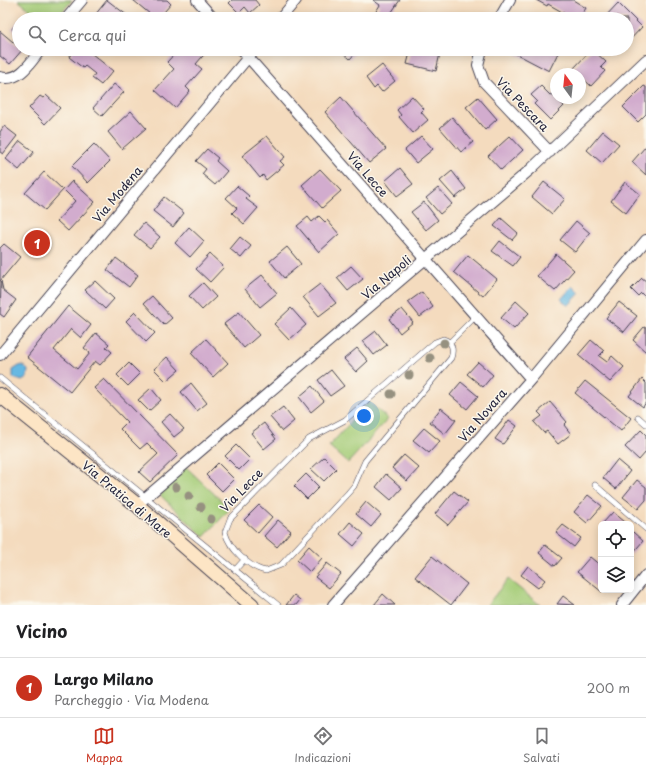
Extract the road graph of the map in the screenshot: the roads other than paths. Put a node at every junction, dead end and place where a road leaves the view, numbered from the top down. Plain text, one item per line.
1 (82, 0) edge
2 (198, 0) edge
3 (296, 0) edge
4 (510, 0) edge
5 (72, 12) edge
6 (208, 12) edge
7 (286, 12) edge
8 (503, 12) edge
9 (35, 56) edge
10 (480, 56) edge
11 (248, 57) joint
12 (646, 60) edge
13 (0, 77) edge
14 (550, 152) junction
15 (646, 240) edge
16 (427, 260) junction
17 (476, 316) junction
18 (450, 342) junction
19 (0, 355) edge
20 (0, 378) edge
21 (531, 379) junction
22 (0, 395) edge
23 (638, 417) dead end
24 (646, 424) edge
25 (595, 485) dead end
26 (141, 501) junction
27 (646, 529) edge
28 (245, 559) junction
29 (235, 570) junction
30 (646, 575) edge
31 (252, 605) edge
32 (278, 605) edge
33 (333, 605) edge
34 (622, 605) edge

1 - 5 street
2 - 6 street
3 - 7 street
4 - 8 street
9 - 13 street
10 - 14 street, Via Pescara
11 - 16 street, Via Lecce
11 - 19 street, Via Modena
12 - 14 street, Via Napoli
14 - 16 street, Via Napoli
15 - 21 street, Via Novara
16 - 17 street, Via Lecce
16 - 26 street, Via Napoli
17 - 18 lane
17 - 21 street, Via Lecce
18 - 28 lane, Via Lecce
18 - 28 lane, Via Lecce
20 - 26 lane
21 - 33 street, Via Novara
22 - 26 street, Via Pratica di Mare
23 - 24 lane
25 - 27 lane
26 - 29 lane
26 - 31 street, Via Pratica di Mare
28 - 29 lane
29 - 32 lane
30 - 34 street

